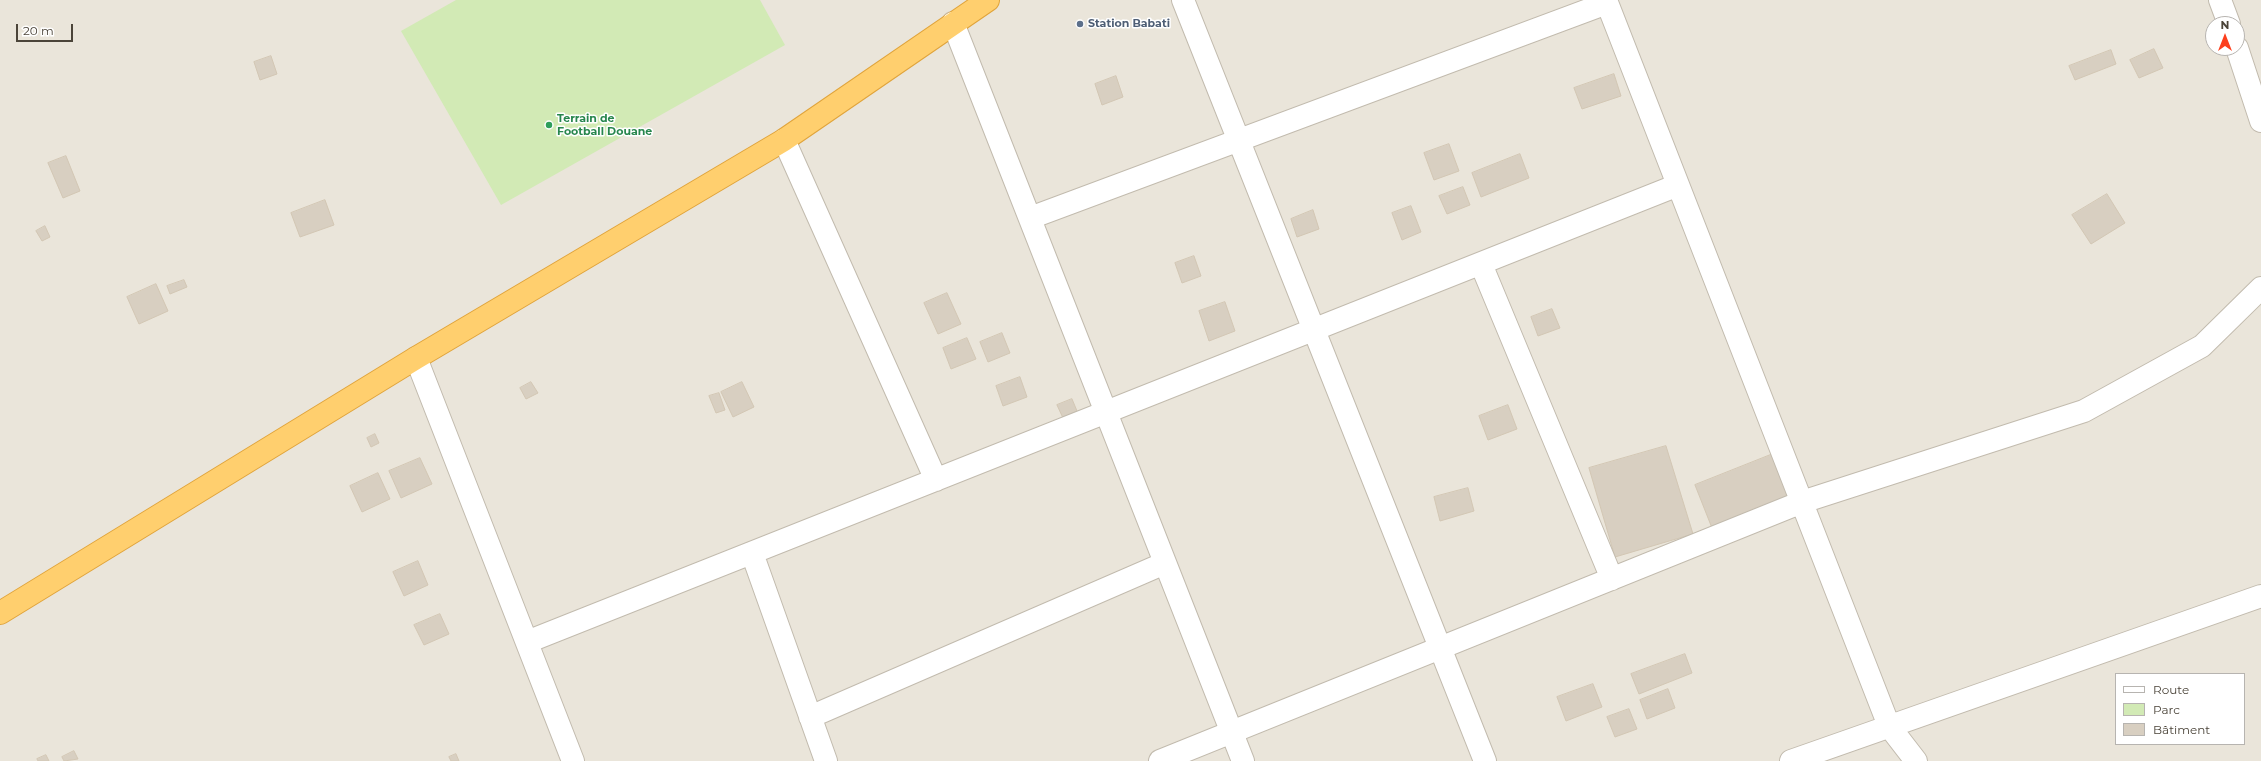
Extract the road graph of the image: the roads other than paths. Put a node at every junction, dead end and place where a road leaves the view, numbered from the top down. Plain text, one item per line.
1 (988, 0) edge
2 (1182, 0) edge
3 (2220, 0) edge
4 (1606, 2) edge
5 (2225, 16) edge
6 (953, 24) junction
7 (2240, 56) edge
8 (2261, 121) edge
9 (784, 140) junction
10 (1239, 140) junction
11 (1678, 186) junction
12 (1030, 218) junction
13 (1481, 264) junction
14 (2261, 288) edge
15 (1314, 330) junction
16 (416, 358) junction
17 (1107, 412) junction
18 (936, 480) junction
19 (1802, 502) junction
20 (752, 553) junction
21 (1165, 563) junction
22 (1612, 579) junction
23 (2261, 596) edge
24 (0, 613) edge
25 (527, 642) junction
26 (1440, 648) junction
27 (810, 718) junction
28 (1889, 726) junction
29 (1231, 733) junction
30 (573, 761) edge
31 (826, 761) edge
32 (1160, 761) edge
33 (1243, 761) edge
34 (1485, 761) edge
35 (1791, 761) edge
36 (1916, 761) edge

1 - 6 highway
2 - 10 street
3 - 5 street
4 - 10 street
4 - 11 street
6 - 9 highway
6 - 12 street
7 - 8 street
9 - 16 highway
9 - 18 street
10 - 12 street
10 - 15 street
11 - 13 street
11 - 19 street
12 - 17 street
13 - 15 street
13 - 22 street
14 - 19 street
15 - 17 street
15 - 26 street
16 - 24 highway
16 - 25 street
17 - 18 street
17 - 21 street
18 - 20 street
19 - 22 street
19 - 28 street
20 - 25 street
20 - 27 street
21 - 27 street
21 - 29 street
22 - 26 street
23 - 28 street
25 - 30 street
26 - 29 street
26 - 34 street
27 - 31 street
28 - 35 street
28 - 36 street
29 - 32 street
29 - 33 street

